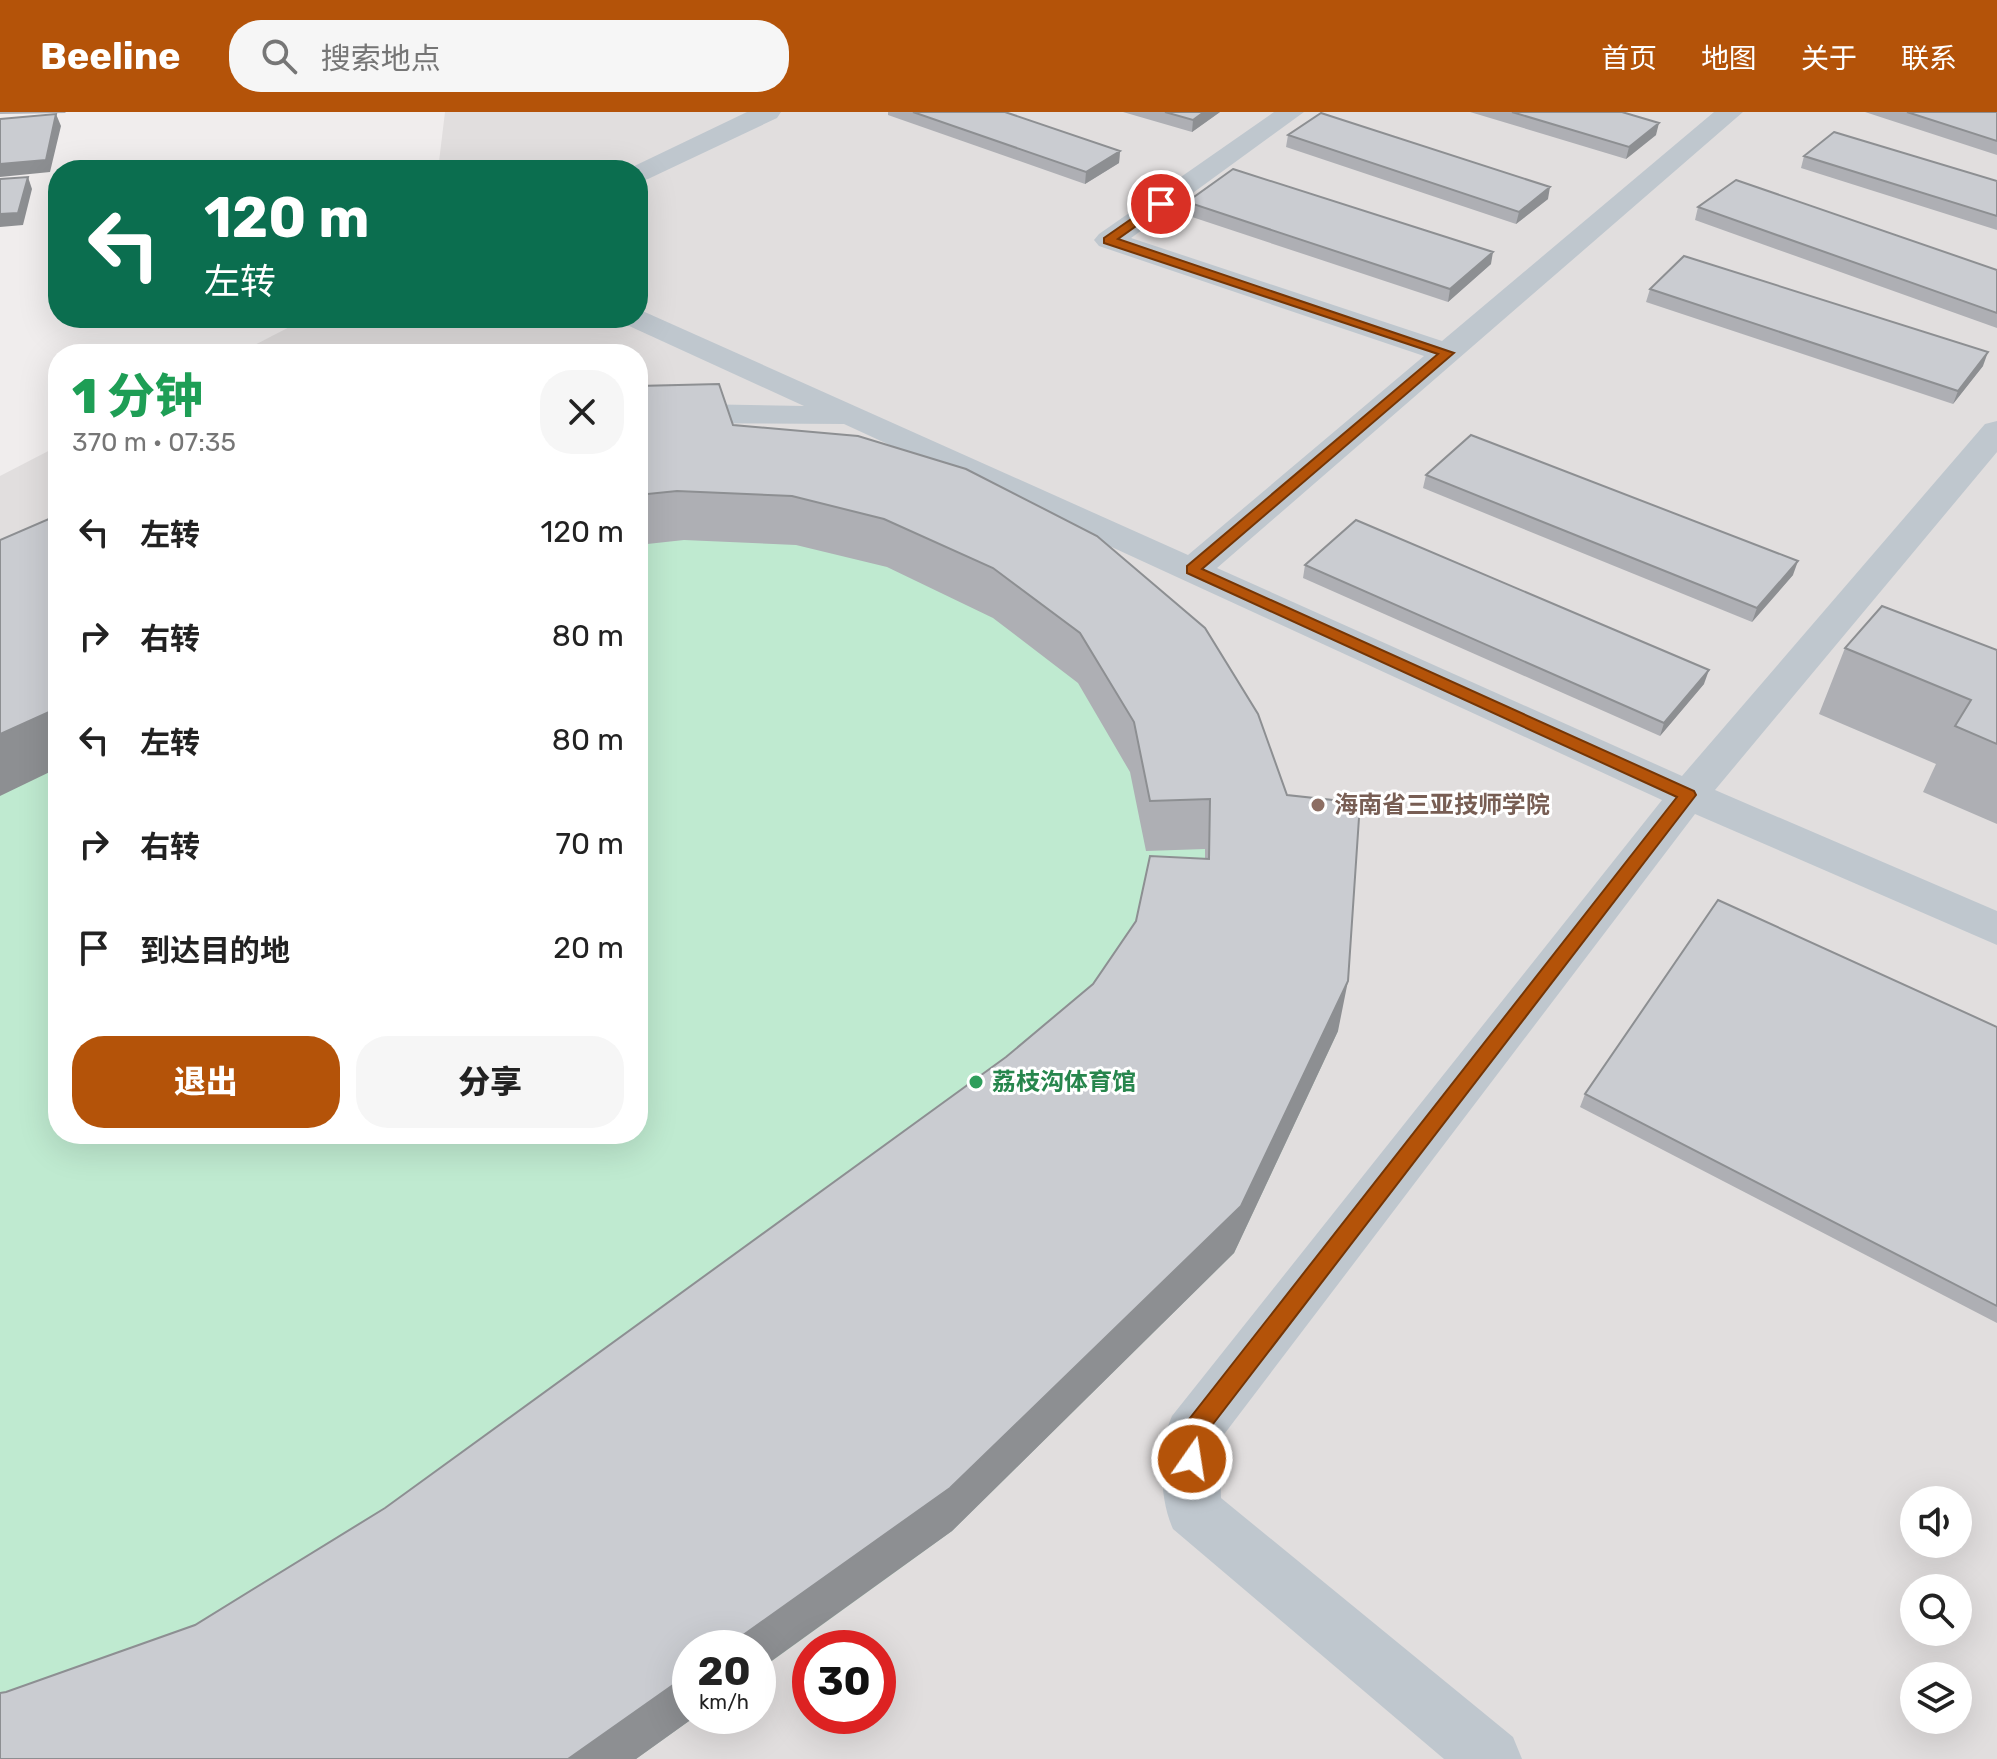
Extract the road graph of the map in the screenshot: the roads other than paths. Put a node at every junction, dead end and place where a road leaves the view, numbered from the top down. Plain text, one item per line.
1 (768, 112) edge
2 (1291, 112) edge
3 (1730, 112) edge
4 (648, 168) edge
5 (648, 323) edge
6 (1447, 353) junction
7 (648, 413) edge
8 (855, 416) junction
9 (1997, 431) edge
10 (1192, 570) junction
11 (1688, 795) junction
12 (1997, 929) edge
13 (1491, 1759) edge

1 - 4 street
2 - 6 street
3 - 6 street
5 - 8 street
6 - 10 street
7 - 8 street
8 - 10 street
9 - 11 street
10 - 11 street
11 - 12 street
11 - 13 street

